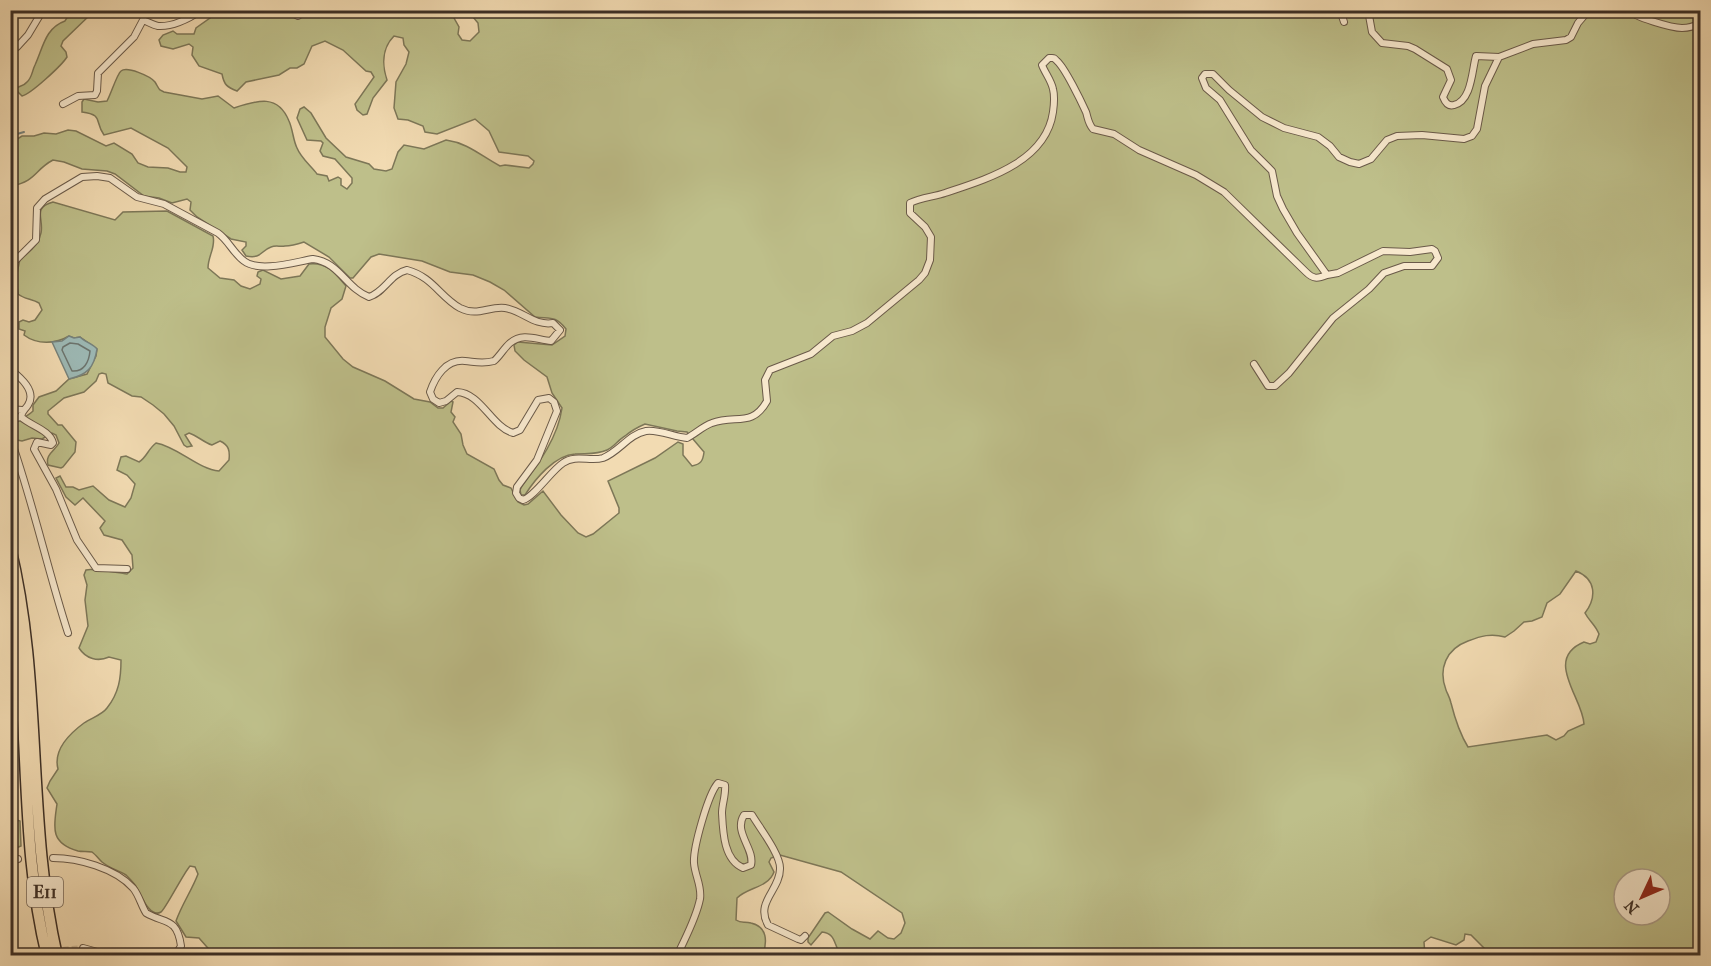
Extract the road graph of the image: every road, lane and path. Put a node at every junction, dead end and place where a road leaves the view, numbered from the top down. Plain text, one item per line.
1 (43, 10) edge
2 (202, 10) edge
3 (287, 10) edge
4 (307, 10) edge
5 (1340, 10) edge
6 (1368, 10) edge
7 (1589, 10) edge
8 (1628, 10) edge
9 (1344, 22) dead end
10 (1701, 23) edge
11 (17, 47) dead end
12 (1499, 57) junction
13 (63, 104) dead end
14 (10, 273) edge
15 (1327, 275) junction
16 (1254, 364) dead end
17 (10, 369) edge
18 (10, 409) edge
19 (22, 414) junction
20 (10, 419) edge
21 (10, 437) edge
22 (10, 548) edge
23 (127, 569) dead end
24 (10, 599) edge
25 (68, 633) dead end
26 (53, 858) dead end
27 (805, 936) dead end
28 (83, 948) tunnel mouth
29 (47, 956) edge
30 (57, 956) edge
31 (112, 956) edge
32 (175, 956) edge
33 (676, 956) edge

1 - 11 street
2 - 13 street
3 - 4 street
5 - 9 street
6 - 12 street
7 - 12 street
8 - 10 street
12 - 15 street
14 - 15 street
15 - 16 street
17 - 19 street
18 - 19 street
19 - 20 street
19 - 23 street
21 - 25 street
22 - 30 highway, E11
24 - 29 highway, E11
26 - 32 street
27 - 33 street
28 - 31 street

